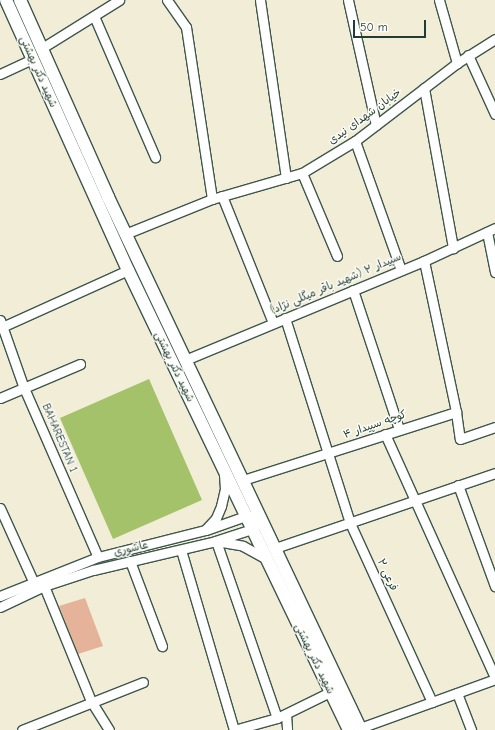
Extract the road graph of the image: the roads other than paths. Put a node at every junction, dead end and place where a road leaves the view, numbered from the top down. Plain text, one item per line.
1 (6, 0) edge
2 (20, 0) edge
3 (119, 0) edge
4 (167, 0) edge
5 (260, 0) edge
6 (348, 0) edge
7 (439, 0) edge
8 (94, 16) junction
9 (495, 39) edge
10 (42, 48) junction
11 (468, 55) junction
12 (32, 59) junction
13 (457, 63) junction
14 (0, 74) edge
15 (424, 88) junction
16 (495, 114) edge
17 (376, 125) junction
18 (355, 141) junction
19 (155, 157) dead end
20 (302, 173) junction
21 (286, 178) junction
22 (222, 196) junction
23 (212, 199) junction
24 (491, 230) edge
25 (126, 234) junction
26 (454, 248) junction
27 (337, 256) dead end
28 (424, 261) junction
29 (128, 270) junction
30 (401, 270) junction
31 (495, 272) edge
32 (353, 290) junction
33 (285, 318) junction
34 (273, 323) junction
35 (1, 324) edge
36 (186, 360) junction
37 (80, 364) dead end
38 (24, 388) junction
39 (0, 398) edge
40 (456, 412) junction
41 (495, 427) edge
42 (399, 429) junction
43 (385, 434) junction
44 (330, 453) junction
45 (224, 470) junction
46 (495, 473) edge
47 (242, 480) junction
48 (458, 485) junction
49 (414, 500) junction
50 (0, 508) edge
51 (246, 516) junction
52 (260, 517) junction
53 (350, 523) junction
54 (252, 528) junction
55 (205, 530) junction
56 (196, 533) junction
57 (216, 541) junction
58 (199, 546) junction
59 (275, 548) junction
60 (181, 550) junction
61 (98, 557) junction
62 (130, 561) junction
63 (267, 561) junction
64 (33, 581) junction
65 (44, 586) junction
66 (495, 586) edge
67 (0, 596) edge
68 (0, 607) edge
69 (162, 646) dead end
70 (495, 679) edge
71 (143, 682) dead end
72 (330, 692) junction
73 (457, 693) junction
74 (91, 701) junction
75 (432, 702) junction
76 (286, 714) junction
77 (277, 718) junction
78 (357, 729) edge
79 (22, 730) edge
80 (109, 730) edge
81 (234, 730) edge
82 (287, 730) edge
83 (471, 730) edge

1 - 12 main road, شهید دکتر بهشتی
2 - 10 main road, شهید دکتر بهشتی
3 - 8 street
4 - 23 street
5 - 21 street
6 - 17 street
7 - 13 street
8 - 10 street
8 - 19 street
9 - 11 street, خیابان شهدای نیدی
10 - 25 main road, شهید دکتر بهشتی
11 - 13 street, خیابان شهدای نیدی
11 - 16 street
12 - 14 street
12 - 29 main road, شهید دکتر بهشتی
13 - 15 street, خیابان شهدای نیدی
15 - 17 street, خیابان شهدای نیدی
15 - 26 street
17 - 18 street, خیابان شهدای نیدی
18 - 20 street, خیابان شهدای نیدی
18 - 30 street
20 - 21 street, خیابان شهدای نیدی
20 - 27 street
21 - 22 street, خیابان شهدای نیدی
22 - 23 street, خیابان شهدای نیدی
22 - 34 street
23 - 25 street, خیابان شهدای نیدی
24 - 26 street, سپیدار ۲ (شهید باقر میگلی نژاد)
24 - 31 street
25 - 36 main road, شهید دکتر بهشتی
26 - 28 street, سپیدار ۲ (شهید باقر میگلی نژاد)
28 - 30 street, سپیدار ۲ (شهید باقر میگلی نژاد)
28 - 40 street
29 - 35 street
29 - 45 main road, شهید دکتر بهشتی
30 - 32 street, سپیدار ۲ (شهید باقر میگلی نژاد)
32 - 33 street, سپیدار ۲ (شهید باقر میگلی نژاد)
32 - 42 street
33 - 34 street, سپیدار ۲ (شهید باقر میگلی نژاد)
33 - 44 street, فرعی ۲
34 - 36 street, سپیدار ۲ (شهید باقر میگلی نژاد)
35 - 38 street, BAHARESTAN 1
36 - 47 main road, شهید دکتر بهشتی
37 - 38 street
38 - 39 street
38 - 61 street, BAHARESTAN 1
40 - 41 street
40 - 42 street, کوچه سپیدار ۴
42 - 43 street, کوچه سپیدار ۴
43 - 44 street, کوچه سپیدار ۴
43 - 49 street
44 - 47 street, کوچه سپیدار ۴
44 - 53 street, فرعی ۲
45 - 51 main road, شهید دکتر بهشتی
45 - 55 street
46 - 48 street
47 - 52 main road, شهید دکتر بهشتی
48 - 49 street
48 - 66 street
49 - 53 street
49 - 70 street
50 - 64 street
51 - 52 street
51 - 54 main road, شهید دکتر بهشتی
51 - 55 street, عاشوری
52 - 54 street
52 - 59 main road, شهید دکتر بهشتی
53 - 59 street
53 - 75 street, فرعی ۲
54 - 57 street
54 - 63 main road, شهید دکتر بهشتی
55 - 56 street, عاشوری
56 - 58 street
56 - 61 street, عاشوری
57 - 58 street, عاشوری
57 - 63 street, عاشوری
57 - 77 street
58 - 60 street, عاشوری
59 - 78 main road, شهید دکتر بهشتی
60 - 62 street, عاشوری
60 - 81 street
61 - 64 street, عاشوری
62 - 65 street, عاشوری
62 - 69 street
63 - 72 main road, شهید دکتر بهشتی
64 - 67 street, عاشوری
65 - 68 street, عاشوری
65 - 74 street
70 - 73 street
71 - 74 street
72 - 76 street
72 - 78 main road, شهید دکتر بهشتی
73 - 75 street
73 - 83 street
74 - 79 street
74 - 80 street
75 - 78 street
76 - 77 street
76 - 82 street
77 - 81 street

